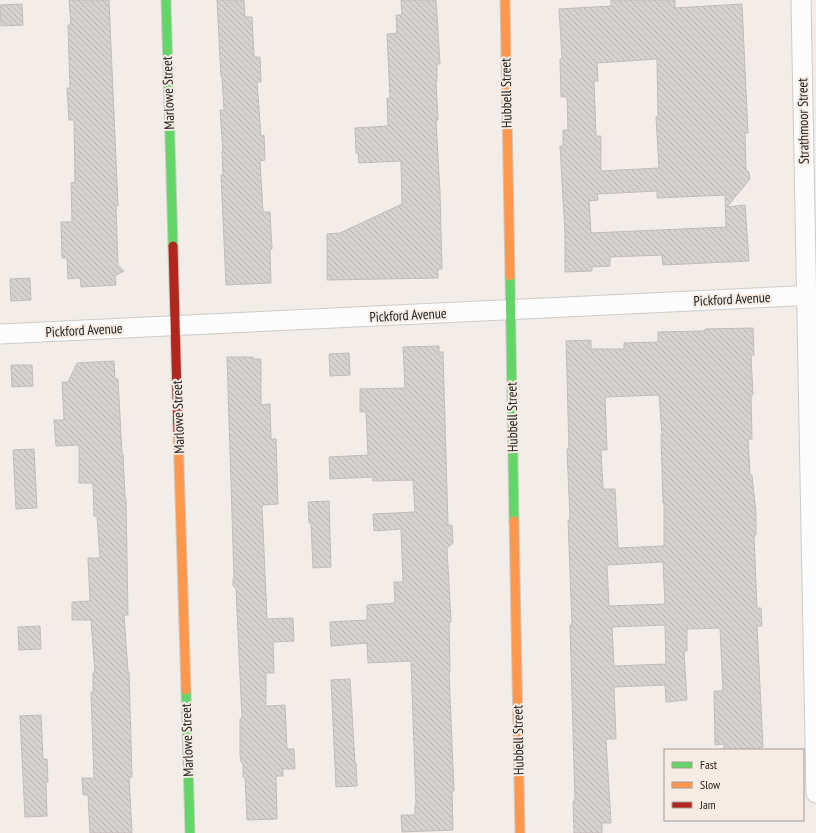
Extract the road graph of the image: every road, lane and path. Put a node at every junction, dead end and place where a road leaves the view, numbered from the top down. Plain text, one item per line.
1 (166, 0) edge
2 (504, 0) edge
3 (801, 0) edge
4 (811, 295) edge
5 (510, 310) junction
6 (175, 326) junction
7 (0, 334) edge
8 (816, 793) edge
9 (190, 833) edge
10 (520, 833) edge

1 - 6 street, Marlowe Street
2 - 5 street, Hubbell Street
3 - 4 street, Strathmoor Street
4 - 5 street, Pickford Avenue
4 - 8 street, Strathmoor Street
5 - 6 street, Pickford Avenue
5 - 10 street, Hubbell Street
6 - 7 street, Pickford Avenue
6 - 9 street, Marlowe Street

